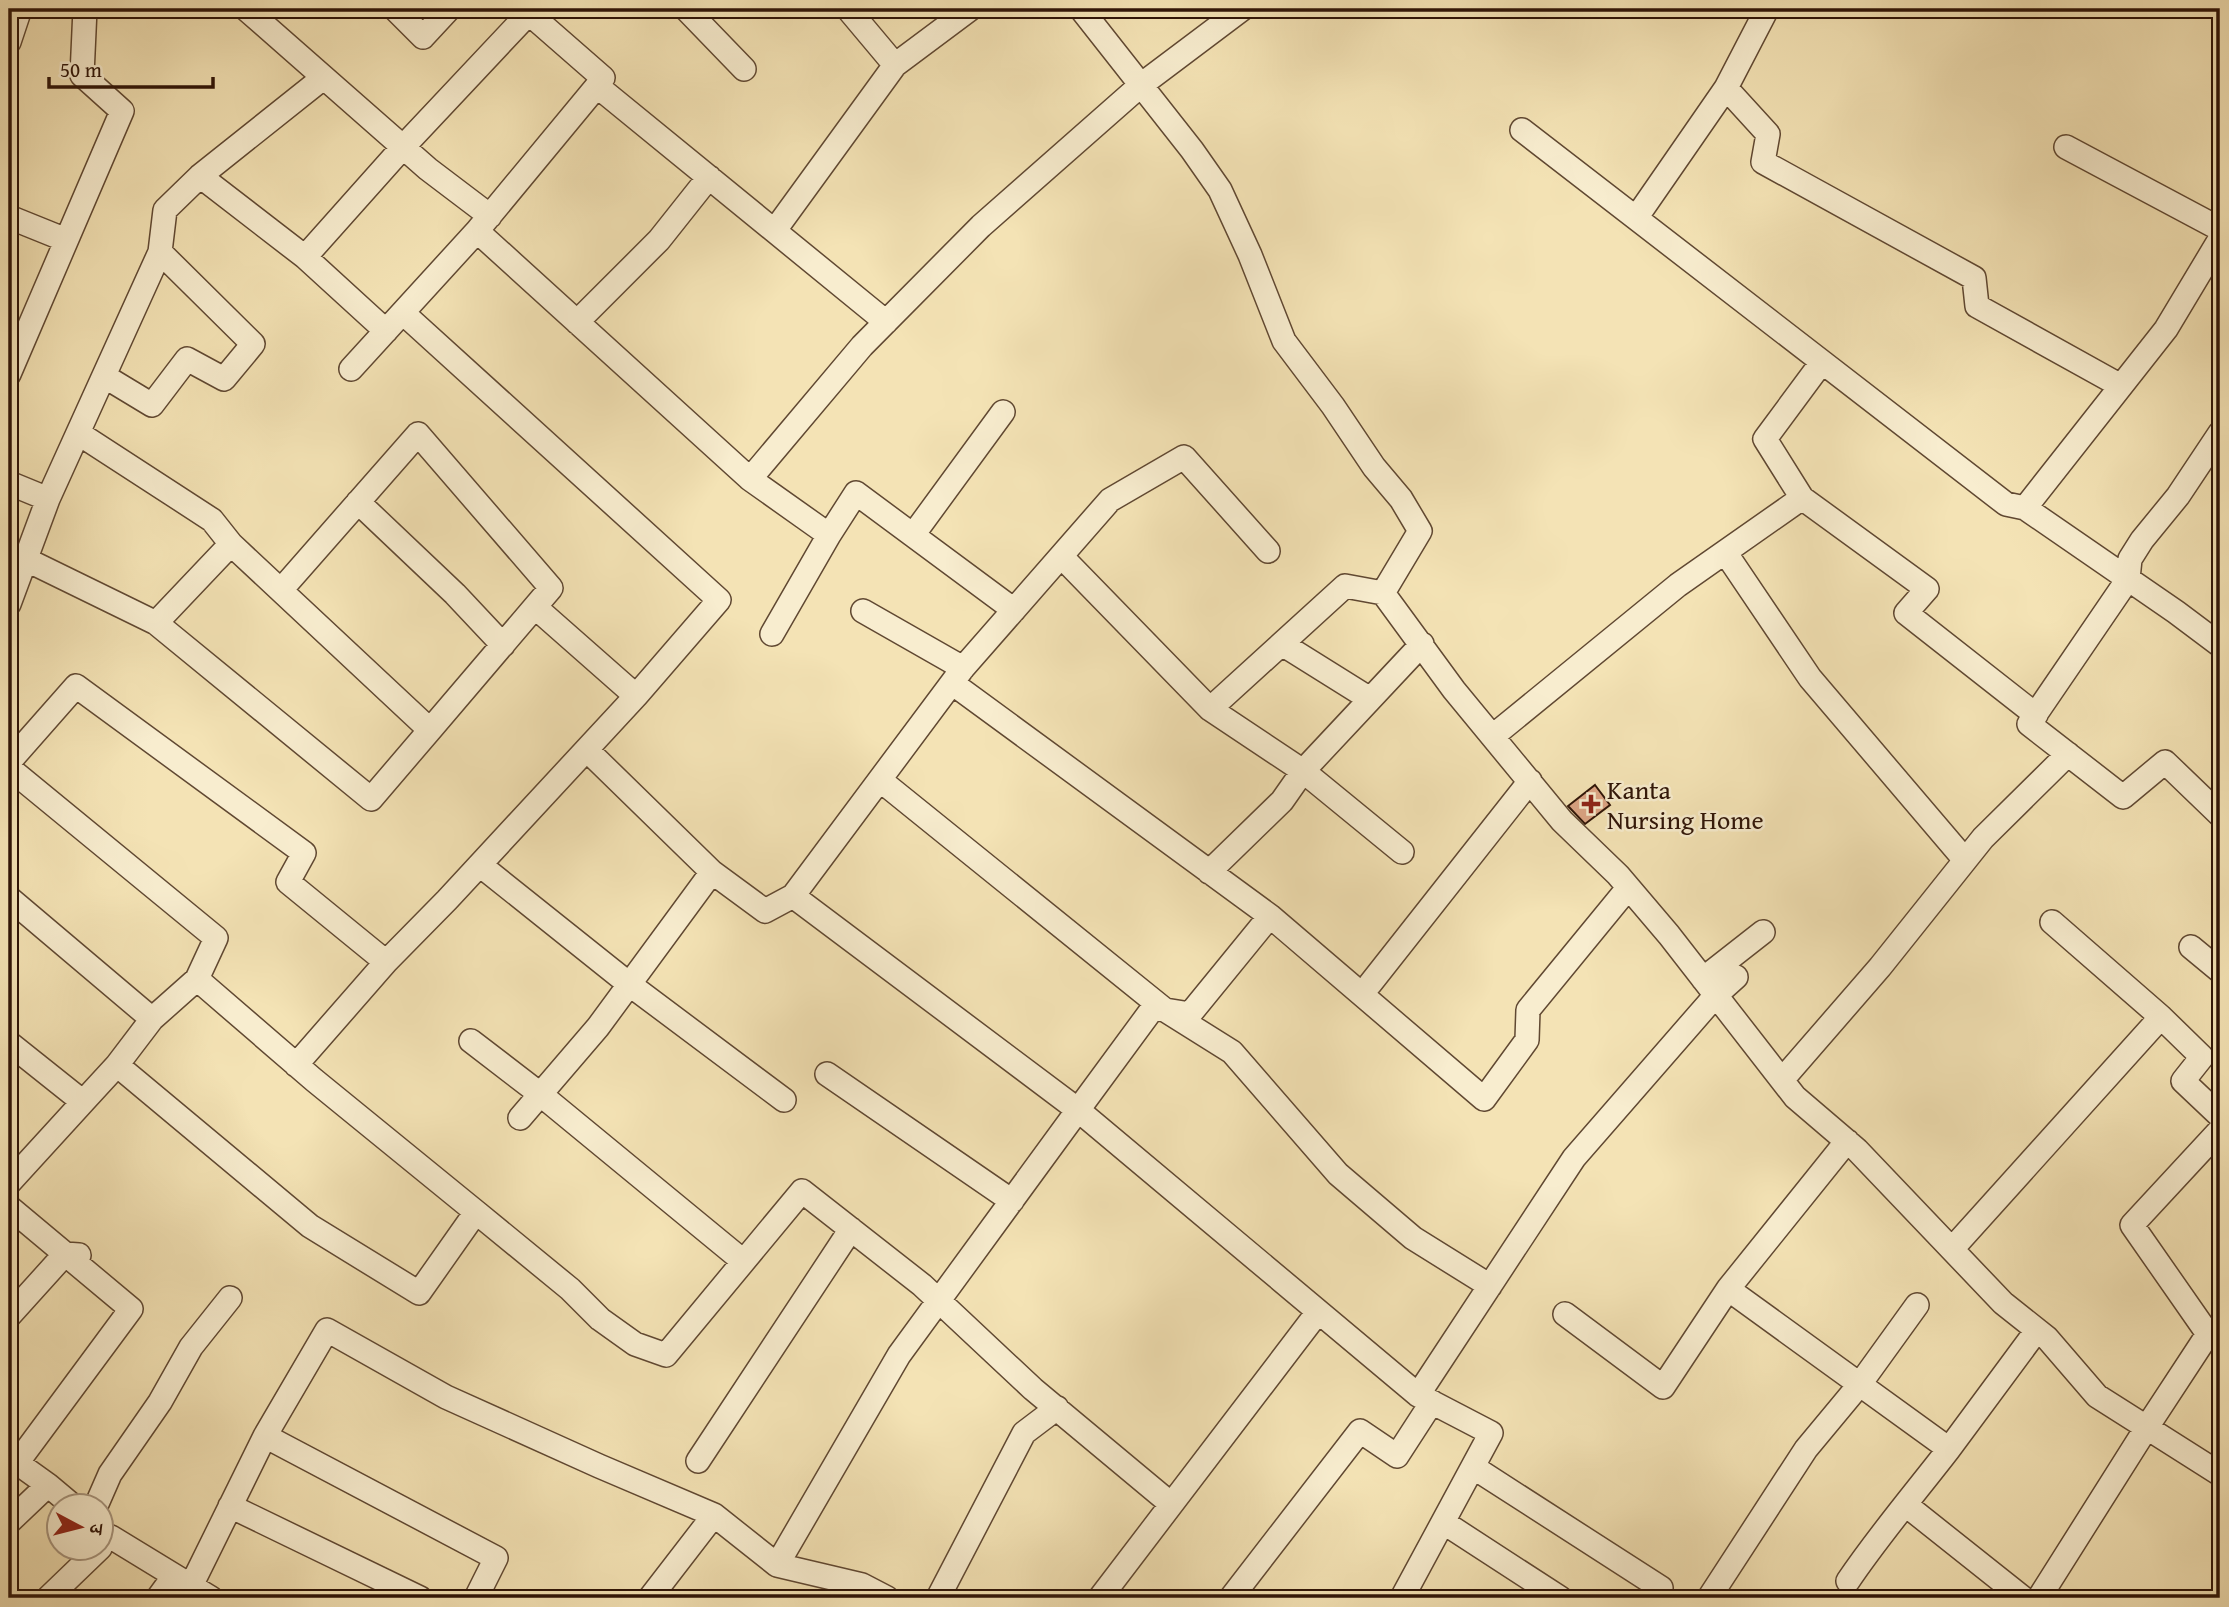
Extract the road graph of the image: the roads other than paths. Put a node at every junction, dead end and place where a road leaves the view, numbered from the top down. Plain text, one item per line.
1 (20, 9) edge
2 (85, 9) edge
3 (246, 9) edge
4 (395, 9) edge
5 (449, 9) edge
6 (686, 9) edge
7 (848, 9) edge
8 (970, 9) edge
9 (1083, 9) edge
10 (1242, 9) edge
11 (1767, 9) edge
12 (526, 11) edge
13 (9, 42) edge
14 (895, 65) junction
15 (744, 69) dead end
16 (323, 78) junction
17 (603, 78) dead end
18 (1141, 85) junction
19 (1726, 88) junction
20 (1522, 130) dead end
21 (403, 147) junction
22 (2066, 147) dead end
23 (200, 176) junction
24 (709, 177) junction
25 (9, 217) edge
26 (1636, 218) junction
27 (484, 224) junction
28 (2220, 229) edge
29 (775, 230) junction
30 (2220, 239) edge
31 (66, 240) junction
32 (160, 251) junction
33 (304, 257) junction
34 (403, 313) junction
35 (576, 322) junction
36 (886, 322) junction
37 (386, 331) junction
38 (1822, 362) junction
39 (351, 369) dead end
40 (9, 374) edge
41 (103, 376) junction
42 (2122, 386) junction
43 (1003, 412) dead end
44 (78, 433) junction
45 (2220, 433) edge
46 (750, 479) junction
47 (9, 484) edge
48 (48, 499) junction
49 (1802, 499) junction
50 (358, 502) junction
51 (2025, 508) junction
52 (829, 535) junction
53 (913, 535) junction
54 (231, 544) junction
55 (1268, 551) dead end
56 (1725, 552) junction
57 (1061, 556) junction
58 (25, 559) junction
59 (2128, 579) junction
60 (281, 590) junction
61 (1383, 593) junction
62 (9, 604) edge
63 (535, 607) junction
64 (1014, 610) junction
65 (863, 611) dead end
66 (156, 623) junction
67 (772, 634) dead end
68 (1282, 643) junction
69 (503, 645) junction
70 (1422, 645) junction
71 (2220, 645) edge
72 (957, 675) junction
73 (636, 696) junction
74 (1370, 699) junction
75 (1210, 709) junction
76 (2036, 715) junction
77 (430, 730) junction
78 (1493, 736) junction
79 (587, 750) junction
80 (2068, 754) junction
81 (9, 762) edge
82 (9, 768) edge
83 (1303, 771) junction
84 (880, 780) junction
85 (1530, 781) junction
86 (2220, 815) edge
87 (1402, 852) dead end
88 (1965, 860) junction
89 (480, 865) junction
90 (712, 872) junction
91 (1209, 872) junction
92 (1628, 888) junction
93 (793, 896) junction
94 (9, 898) edge
95 (1270, 916) junction
96 (2052, 922) dead end
97 (1763, 932) dead end
98 (2192, 947) dead end
99 (386, 962) junction
100 (2220, 971) edge
101 (1736, 978) dead end
102 (197, 979) junction
103 (629, 984) junction
104 (1370, 984) dead end
105 (1709, 987) junction
106 (1165, 1010) junction
107 (2161, 1017) junction
108 (152, 1019) junction
109 (471, 1041) dead end
110 (9, 1043) edge
111 (117, 1065) junction
112 (296, 1065) junction
113 (827, 1074) dead end
114 (1782, 1080) junction
115 (540, 1094) junction
116 (784, 1100) dead end
117 (83, 1102) junction
118 (1078, 1110) junction
119 (2220, 1116) edge
120 (520, 1118) dead end
121 (2220, 1130) edge
122 (1847, 1141) junction
123 (9, 1183) edge
124 (1012, 1201) junction
125 (9, 1207) edge
126 (476, 1212) junction
127 (851, 1229) junction
128 (1952, 1249) junction
129 (65, 1254) junction
130 (88, 1256) dead end
131 (743, 1261) junction
132 (1490, 1286) junction
133 (1728, 1289) junction
134 (230, 1298) dead end
135 (939, 1301) junction
136 (1917, 1305) dead end
137 (1318, 1312) junction
138 (1565, 1314) dead end
139 (9, 1316) edge
140 (2037, 1330) junction
141 (1860, 1384) junction
142 (1425, 1399) junction
143 (1057, 1408) junction
144 (2147, 1427) junction
145 (265, 1436) junction
146 (1949, 1449) junction
147 (13, 1460) edge
148 (698, 1461) dead end
149 (1473, 1467) junction
150 (2220, 1474) edge
151 (48, 1486) junction
152 (56, 1492) edge
153 (102, 1492) edge
154 (1171, 1504) junction
155 (1906, 1505) junction
156 (230, 1506) junction
157 (714, 1515) junction
158 (9, 1522) edge
159 (1443, 1522) junction
160 (116, 1546) edge
161 (83, 1562) edge
162 (777, 1564) junction
163 (182, 1581) junction
164 (1848, 1581) dead end
165 (1661, 1588) dead end
166 (655, 1596) edge
167 (48, 1598) edge
168 (158, 1598) edge
169 (211, 1598) edge
170 (420, 1598) edge
171 (476, 1598) edge
172 (887, 1598) edge
173 (938, 1598) edge
174 (1100, 1598) edge
175 (1231, 1598) edge
176 (1402, 1598) edge
177 (1560, 1598) edge
178 (1709, 1598) edge
179 (2023, 1598) edge
180 (2039, 1598) edge

1 - 13 street
2 - 31 street
3 - 16 street
4 - 5 street
6 - 15 street
7 - 14 street
8 - 14 street
9 - 18 street
10 - 18 street
11 - 19 street
12 - 17 street
12 - 21 street
14 - 29 street
16 - 21 street
16 - 23 street
18 - 36 street
18 - 61 street
19 - 26 street
19 - 42 street
20 - 26 street
21 - 27 street
21 - 33 street
22 - 28 street
23 - 32 street
23 - 33 street
24 - 27 street
24 - 29 street
24 - 35 street
25 - 31 street
26 - 38 street
27 - 34 street
27 - 35 street
29 - 36 street
30 - 42 street
31 - 40 street
32 - 41 street
32 - 41 street
33 - 37 street
34 - 37 street
34 - 73 street
35 - 46 street
36 - 46 street
37 - 39 street
38 - 49 street
38 - 51 street
41 - 44 street
42 - 51 street
43 - 53 street
44 - 48 street
44 - 54 street
45 - 59 street
46 - 52 street
47 - 48 street
48 - 58 street
49 - 56 street
49 - 76 street
50 - 60 street
50 - 63 street
50 - 69 street
51 - 59 street
52 - 53 street
52 - 67 street
53 - 64 street
54 - 60 street
54 - 66 street
55 - 57 street
56 - 78 street
56 - 88 street
57 - 64 street
57 - 75 street
58 - 62 street
58 - 66 street
59 - 71 street
59 - 76 street
60 - 77 street
61 - 68 street
61 - 70 street
63 - 69 street
63 - 73 street
64 - 72 street
65 - 72 street
66 - 77 street
68 - 74 street
68 - 75 street
69 - 77 street
70 - 74 street
70 - 78 street
72 - 84 street
72 - 91 street
73 - 79 street
74 - 83 street
75 - 83 street
76 - 80 street
78 - 85 street
79 - 89 street
79 - 90 street
80 - 86 street
80 - 88 street
81 - 99 street
82 - 102 street
83 - 87 street
83 - 91 street
84 - 93 street
84 - 106 street
85 - 92 street
85 - 104 street
88 - 114 street
89 - 99 street
89 - 103 street
90 - 93 street
90 - 103 street
91 - 95 street
92 - 95 street
92 - 105 street
93 - 118 street
94 - 108 street
95 - 106 street
96 - 107 street
97 - 105 street
98 - 100 street
99 - 112 street
101 - 105 street
102 - 108 street
102 - 112 street
103 - 115 street
103 - 116 street
105 - 114 street
105 - 132 street
106 - 118 street
106 - 132 street
107 - 119 street
107 - 128 street
108 - 111 street
109 - 115 street
110 - 117 street
111 - 117 street
111 - 126 street
112 - 126 street
113 - 124 street
114 - 122 street
115 - 120 street
115 - 131 street
117 - 123 street
118 - 124 street
118 - 137 street
121 - 144 street
122 - 128 street
122 - 133 street
124 - 135 street
125 - 129 street
126 - 131 street
127 - 131 street
127 - 135 street
127 - 148 street
128 - 140 street
129 - 130 street
129 - 139 street
129 - 147 street
132 - 142 street
133 - 138 street
133 - 141 street
134 - 153 street
135 - 143 street
135 - 162 street
136 - 141 street
137 - 142 street
137 - 154 street
140 - 144 street
140 - 146 street
141 - 146 street
141 - 178 street
142 - 149 street
142 - 175 street
143 - 154 street
143 - 173 street
144 - 150 street
144 - 180 street
145 - 156 street
145 - 157 street
145 - 171 street
146 - 155 street
147 - 151 street
149 - 159 street
149 - 165 street
151 - 152 street
151 - 158 street
154 - 174 street
155 - 164 street
155 - 179 street
156 - 163 street
156 - 170 street
157 - 162 street
157 - 166 street
159 - 176 street
159 - 177 street
160 - 163 street
161 - 167 street
162 - 172 street
163 - 168 street
163 - 169 street

